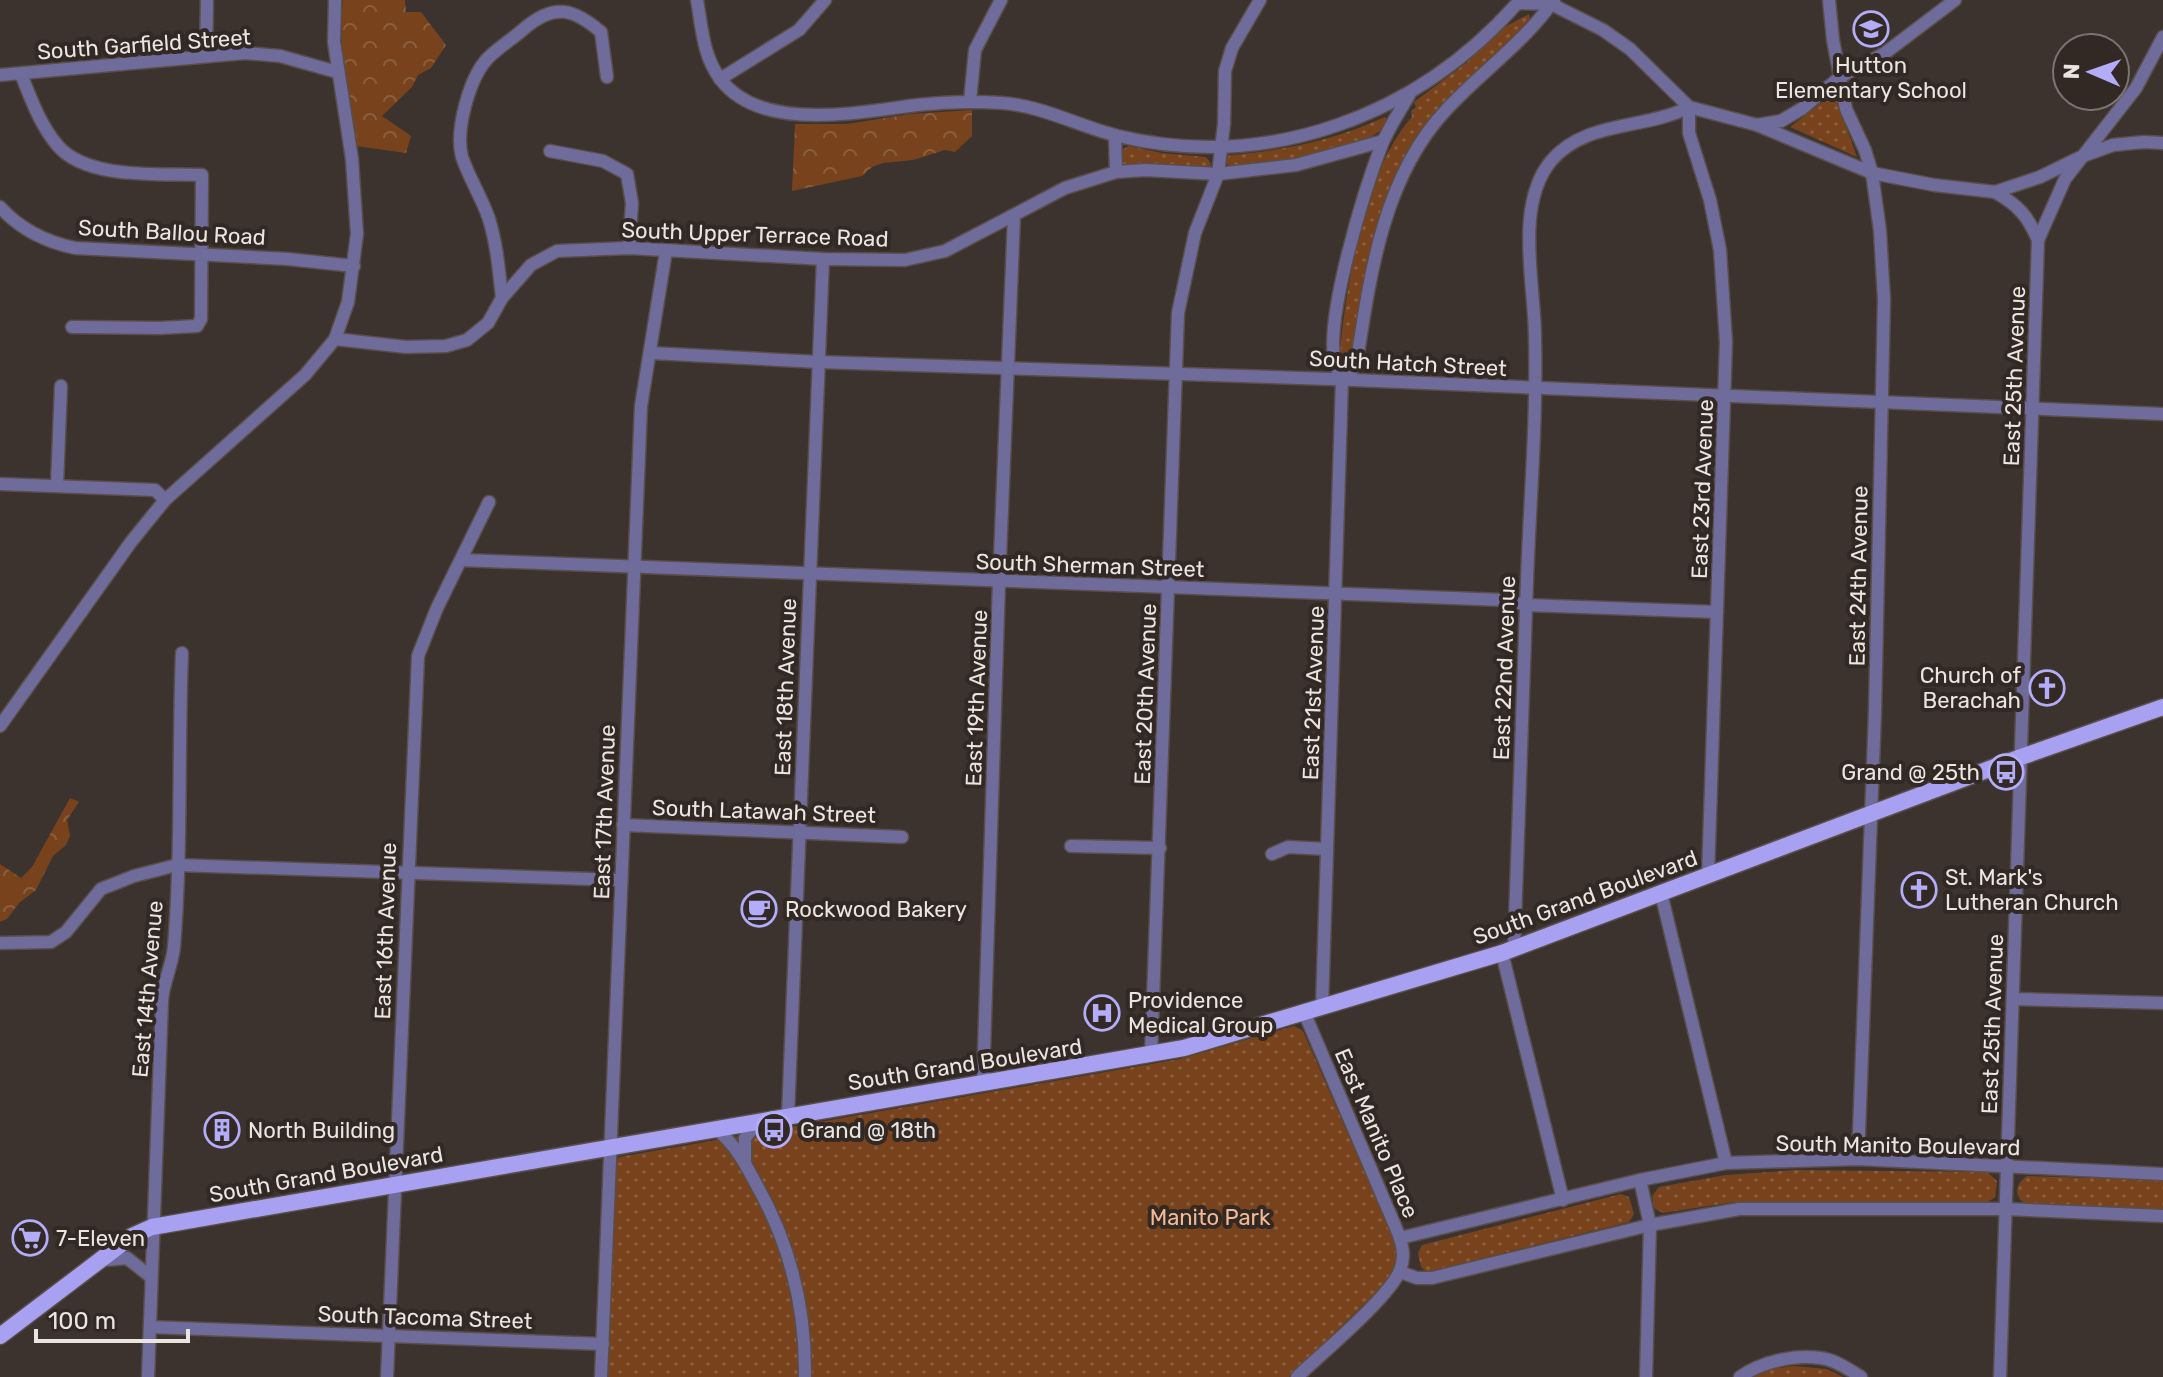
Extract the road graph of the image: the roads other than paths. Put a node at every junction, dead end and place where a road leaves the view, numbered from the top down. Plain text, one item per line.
1 (207, 0) edge
2 (335, 0) edge
3 (697, 0) edge
4 (825, 0) edge
5 (1001, 0) edge
6 (1260, 0) edge
7 (1829, 0) edge
8 (1955, 0) edge
9 (1519, 2) edge
10 (1552, 2) edge
11 (2163, 37) edge
12 (206, 56) junction
13 (337, 72) junction
14 (21, 74) junction
15 (0, 75) edge
16 (607, 77) dead end
17 (1840, 77) junction
18 (720, 79) junction
19 (1409, 95) junction
20 (970, 101) junction
21 (1689, 107) junction
22 (1757, 125) junction
23 (1115, 136) junction
24 (1383, 141) junction
25 (2163, 143) edge
26 (1221, 147) junction
27 (550, 151) dead end
28 (2083, 156) junction
29 (1116, 172) junction
30 (1872, 173) junction
31 (1218, 174) junction
32 (1995, 192) junction
33 (0, 207) edge
34 (1014, 217) junction
35 (2038, 240) junction
36 (629, 248) junction
37 (666, 251) junction
38 (202, 254) junction
39 (823, 259) junction
40 (354, 266) junction
41 (502, 298) junction
42 (72, 327) dead end
43 (335, 339) junction
44 (651, 353) junction
45 (819, 362) junction
46 (1009, 369) junction
47 (1175, 374) junction
48 (1342, 380) junction
49 (61, 386) dead end
50 (1535, 389) junction
51 (1725, 398) junction
52 (1883, 404) junction
53 (2034, 411) junction
54 (2163, 414) edge
55 (0, 484) edge
56 (57, 485) junction
57 (165, 500) junction
58 (489, 502) dead end
59 (461, 560) junction
60 (634, 568) junction
61 (810, 574) junction
62 (999, 582) junction
63 (1168, 588) junction
64 (1336, 595) junction
65 (1526, 605) junction
66 (1717, 612) junction
67 (182, 653) dead end
68 (2163, 707) edge
69 (0, 726) edge
70 (2021, 757) junction
71 (1871, 815) junction
72 (623, 825) junction
73 (799, 832) junction
74 (902, 837) dead end
75 (1071, 846) dead end
76 (1160, 848) junction
77 (1327, 849) junction
78 (1272, 854) dead end
79 (177, 865) junction
80 (407, 874) junction
81 (1708, 876) junction
82 (621, 880) junction
83 (1661, 893) junction
84 (0, 943) edge
85 (1508, 951) junction
86 (2013, 999) junction
87 (2163, 1003) edge
88 (1322, 1007) junction
89 (1304, 1012) junction
90 (1151, 1055) junction
91 (983, 1083) junction
92 (788, 1116) junction
93 (758, 1121) junction
94 (715, 1128) junction
95 (610, 1146) junction
96 (1858, 1159) junction
97 (1726, 1163) junction
98 (746, 1165) junction
99 (2008, 1168) junction
100 (2163, 1174) edge
101 (1640, 1180) junction
102 (394, 1186) junction
103 (1563, 1200) junction
104 (2006, 1209) junction
105 (2163, 1216) edge
106 (1650, 1225) junction
107 (152, 1227) junction
108 (1400, 1238) junction
109 (98, 1261) junction
110 (1400, 1272) junction
111 (151, 1277) junction
112 (150, 1327) junction
113 (388, 1335) junction
114 (0, 1336) edge
115 (603, 1344) junction
116 (148, 1377) edge
117 (387, 1377) edge
118 (601, 1377) edge
119 (805, 1377) edge
120 (1297, 1377) edge
121 (1646, 1377) edge
122 (1740, 1377) edge
123 (1861, 1377) edge
124 (2000, 1377) edge

1 - 12 street
2 - 13 street
3 - 18 street
4 - 18 street
5 - 20 street
6 - 26 street, East 20th Avenue
7 - 17 street, East 24th Avenue
8 - 17 street
9 - 10 street
9 - 19 street
10 - 21 street
10 - 48 street
11 - 28 street, East 25th Avenue
12 - 13 street, South Garfield Street
12 - 14 street, South Garfield Street
13 - 40 street
14 - 15 street, South Garfield Street
14 - 38 street
16 - 41 street
17 - 22 street
17 - 30 street, East 24th Avenue
18 - 20 street
19 - 24 street
19 - 26 street
20 - 23 street
21 - 22 street
21 - 50 street, East 22nd Avenue
21 - 51 street, East 23rd Avenue
22 - 30 street
23 - 26 street
23 - 29 street
24 - 31 street, South Upper Terrace Road
24 - 48 street
25 - 28 street
26 - 31 street, East 20th Avenue
27 - 36 street
28 - 32 street
28 - 35 street, East 25th Avenue
29 - 31 street, South Upper Terrace Road
29 - 34 street, South Upper Terrace Road
30 - 32 street
30 - 52 street, East 24th Avenue
31 - 47 street, East 20th Avenue
32 - 35 street
33 - 38 street, South Ballou Road
34 - 39 street, South Upper Terrace Road
34 - 46 street, East 19th Avenue
35 - 53 street, East 25th Avenue
36 - 37 street, South Upper Terrace Road
36 - 41 street, South Upper Terrace Road
37 - 39 street, South Upper Terrace Road
37 - 44 street, East 17th Avenue
38 - 40 street, South Ballou Road
38 - 42 street
39 - 45 street, East 18th Avenue
40 - 43 street
41 - 43 street, South Upper Terrace Road
43 - 57 street
44 - 45 street, South Hatch Street
44 - 60 street, East 17th Avenue
45 - 46 street, South Hatch Street
45 - 61 street, East 18th Avenue
46 - 47 street, South Hatch Street
46 - 62 street, East 19th Avenue
47 - 48 street, South Hatch Street
47 - 63 street, East 20th Avenue
48 - 50 street, South Hatch Street
48 - 64 street, East 21st Avenue
49 - 56 street
50 - 51 street, South Hatch Street
50 - 65 street, East 22nd Avenue
51 - 52 street, South Hatch Street
51 - 66 street, East 23rd Avenue
52 - 53 street, South Hatch Street
52 - 71 street, East 24th Avenue
53 - 54 street, South Hatch Street
53 - 70 street, East 25th Avenue
55 - 56 street
56 - 57 street
57 - 69 street
58 - 59 street, East 16th Avenue
59 - 60 street, South Sherman Street
59 - 80 street, East 16th Avenue
60 - 61 street, South Sherman Street
60 - 72 street, East 17th Avenue
61 - 62 street, South Sherman Street
61 - 73 street, East 18th Avenue
62 - 63 street, South Sherman Street
62 - 91 street, East 19th Avenue
63 - 64 street, South Sherman Street
63 - 76 street, East 20th Avenue
64 - 65 street, South Sherman Street
64 - 77 street, East 21st Avenue
65 - 66 street, South Sherman Street
65 - 85 street, East 22nd Avenue
66 - 81 street, East 23rd Avenue
67 - 79 street, East 14th Avenue
68 - 70 main road, South Grand Boulevard
70 - 71 main road, South Grand Boulevard
70 - 86 street, East 25th Avenue
71 - 81 main road, South Grand Boulevard
71 - 96 street, East 24th Avenue
72 - 73 street, South Latawah Street
72 - 82 street, East 17th Avenue
73 - 74 street, South Latawah Street
73 - 92 street, East 18th Avenue
75 - 76 street
76 - 90 street, East 20th Avenue
77 - 78 street
77 - 88 street, East 21st Avenue
79 - 80 street
79 - 84 street
79 - 107 street, East 14th Avenue
80 - 82 street
80 - 102 street, East 16th Avenue
81 - 83 main road, South Grand Boulevard
82 - 95 street, East 17th Avenue
83 - 85 main road, South Grand Boulevard
83 - 97 street
85 - 88 main road, South Grand Boulevard
85 - 103 street, East 22nd Avenue
86 - 87 street
86 - 99 street, East 25th Avenue
88 - 89 main road, South Grand Boulevard
89 - 90 main road, South Grand Boulevard
89 - 108 street, East Manito Place
90 - 91 main road, South Grand Boulevard
91 - 92 main road, South Grand Boulevard
92 - 93 main road, South Grand Boulevard
93 - 94 main road, South Grand Boulevard
93 - 98 street
94 - 95 main road, South Grand Boulevard
94 - 98 street
95 - 102 main road, South Grand Boulevard
95 - 115 street, East 17th Avenue
96 - 97 street, South Manito Boulevard
96 - 99 street, South Manito Boulevard
97 - 101 street, South Manito Boulevard
98 - 119 street
99 - 100 street, South Manito Boulevard
99 - 104 street, East 25th Avenue
101 - 103 street, South Manito Boulevard
101 - 106 street
102 - 107 main road, South Grand Boulevard
102 - 113 street, East 16th Avenue
103 - 108 street, South Manito Boulevard
104 - 105 street
104 - 106 street
104 - 124 street, East 25th Avenue
106 - 110 street
106 - 121 street
107 - 109 main road, South Grand Boulevard
107 - 111 street, East 14th Avenue
108 - 110 street, East Manito Place
109 - 111 street
109 - 114 main road, South Grand Boulevard
110 - 120 street
111 - 112 street, East 14th Avenue
112 - 113 street, South Tacoma Street
112 - 116 street, East 14th Avenue
113 - 115 street, South Tacoma Street
113 - 117 street, East 16th Avenue
115 - 118 street, East 17th Avenue
122 - 123 street

